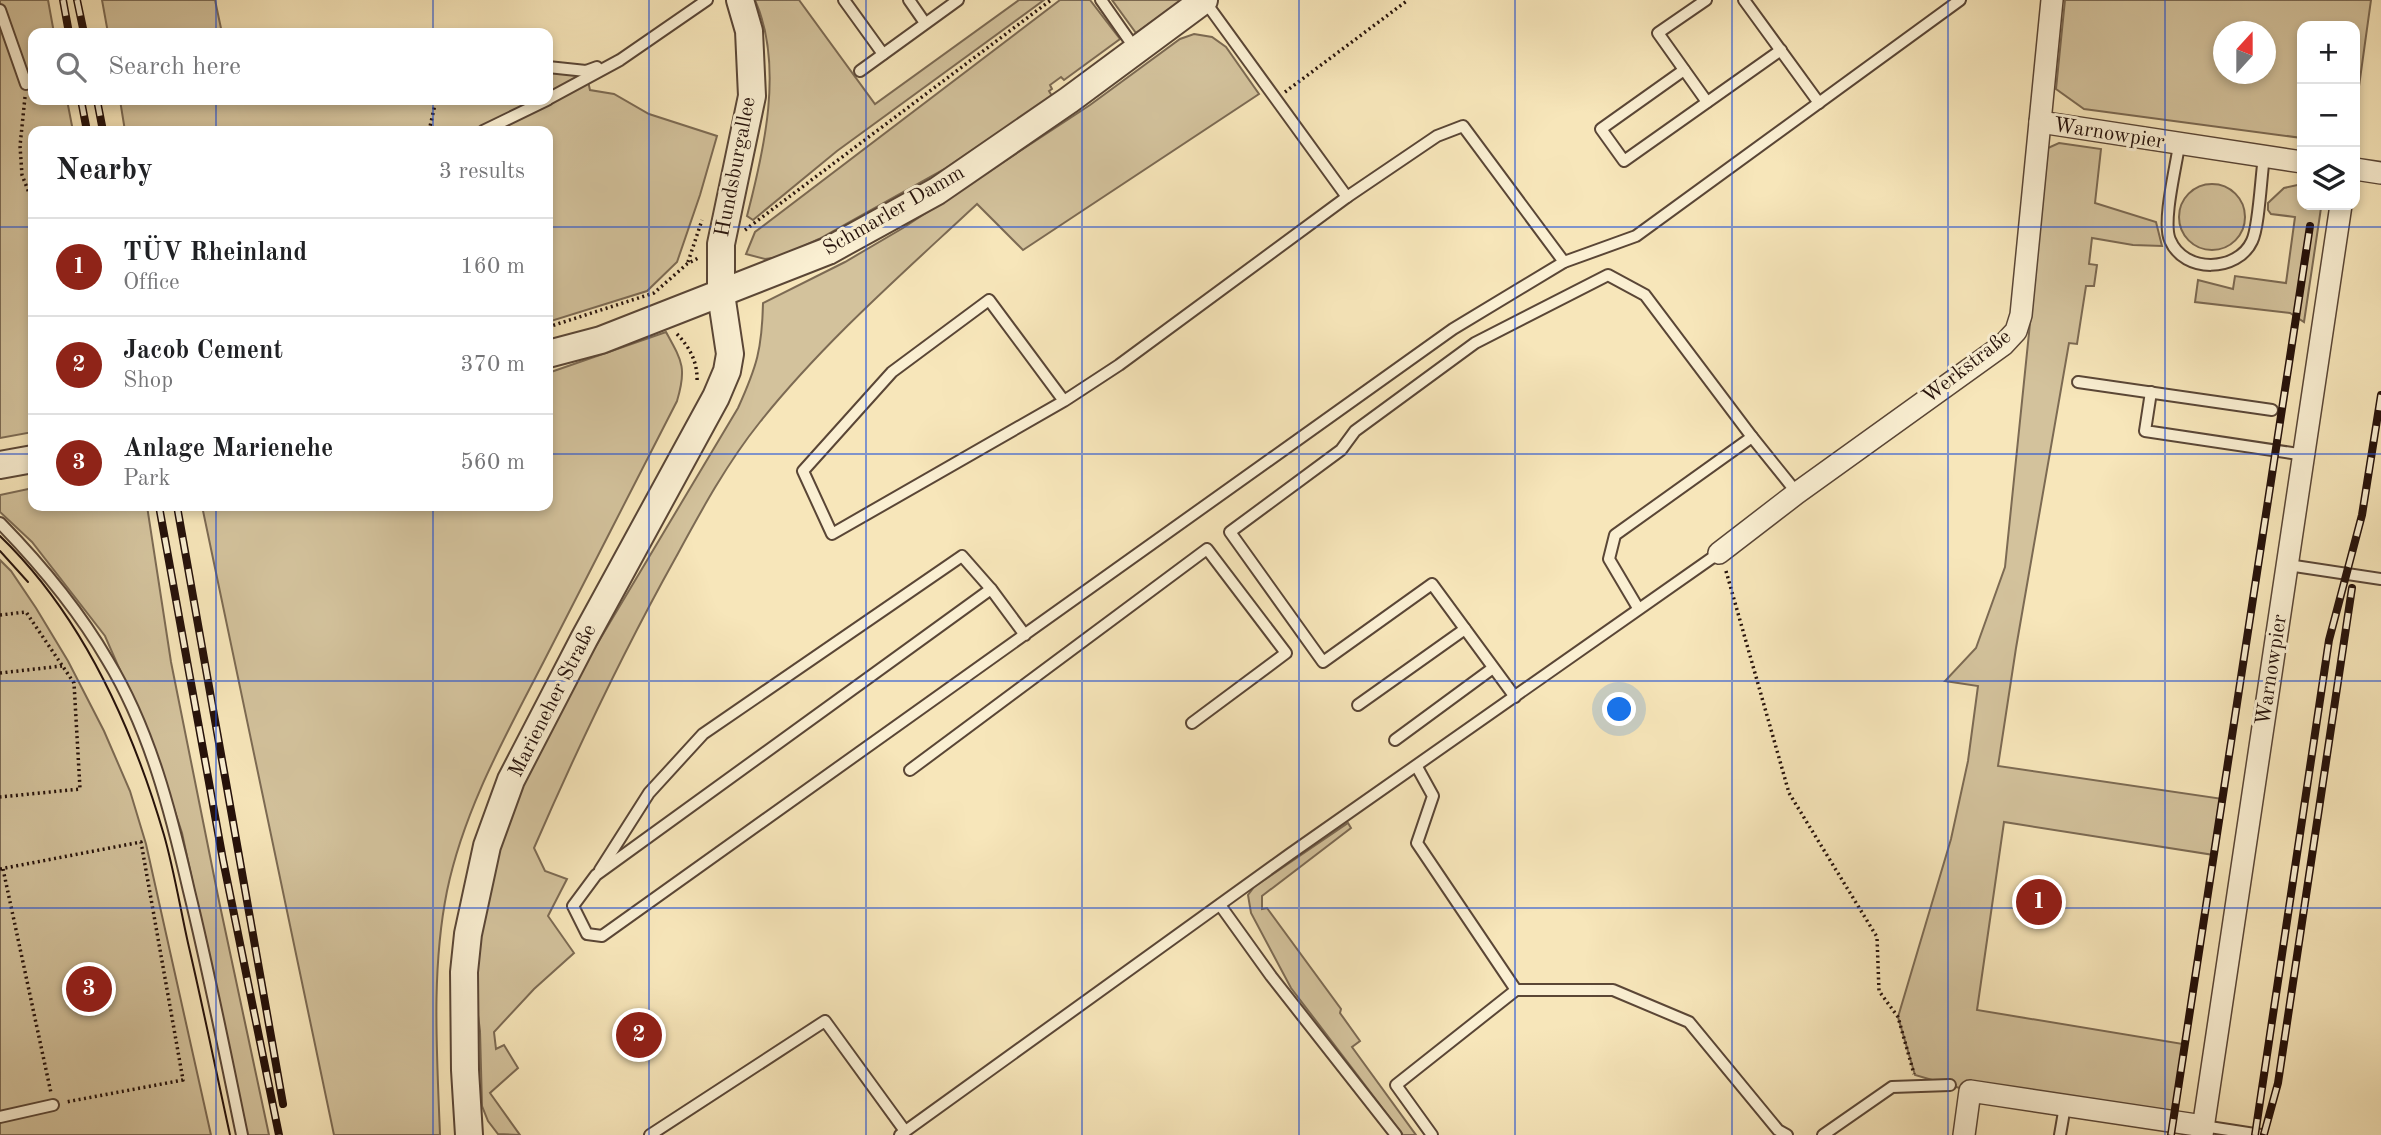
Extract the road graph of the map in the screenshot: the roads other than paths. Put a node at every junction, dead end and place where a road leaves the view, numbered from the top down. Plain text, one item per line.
1 (707, 0) edge
2 (740, 0) edge
3 (844, 0) edge
4 (909, 0) edge
5 (958, 0) edge
6 (1101, 0) edge
7 (1204, 0) edge
8 (1706, 0) edge
9 (1744, 0) edge
10 (1960, 0) edge
11 (2052, 0) edge
12 (0, 10) edge
13 (925, 23) junction
14 (1136, 50) junction
15 (1781, 50) junction
16 (883, 54) junction
17 (620, 60) junction
18 (553, 68) edge
19 (1684, 70) junction
20 (860, 71) dead end
21 (26, 84) road end
22 (553, 97) edge
23 (1707, 102) junction
24 (1819, 103) junction
25 (537, 105) edge
26 (2040, 122) junction
27 (494, 126) edge
28 (2179, 145) junction
29 (2264, 157) junction
30 (2297, 161) edge
31 (2360, 170) edge
32 (2381, 173) edge
33 (1347, 197) junction
34 (2340, 210) edge
35 (1564, 262) junction
36 (722, 294) junction
37 (553, 353) edge
38 (2078, 382) dead end
39 (2151, 392) junction
40 (1064, 401) junction
41 (2272, 410) dead end
42 (1752, 437) junction
43 (2305, 455) junction
44 (28, 460) edge
45 (0, 465) edge
46 (1797, 493) junction
47 (0, 523) edge
48 (1719, 553) joint
49 (2288, 565) junction
50 (2381, 579) edge
51 (990, 589) junction
52 (1638, 608) junction
53 (1465, 629) junction
54 (1026, 635) junction
55 (1493, 668) junction
56 (1515, 697) junction
57 (1358, 705) dead end
58 (1192, 723) dead end
59 (1395, 740) dead end
60 (1417, 767) junction
61 (910, 770) dead end
62 (596, 875) junction
63 (1220, 905) junction
64 (1516, 990) junction
65 (1950, 1085) dead end
66 (53, 1105) road end
67 (2065, 1106) junction
68 (0, 1117) edge
69 (2202, 1131) edge
70 (903, 1133) edge
71 (242, 1135) edge
72 (469, 1135) edge
73 (650, 1135) edge
74 (1396, 1135) edge
75 (1432, 1135) edge
76 (1787, 1135) edge
77 (1823, 1135) edge
78 (1964, 1135) edge
79 (2060, 1135) edge
80 (2261, 1135) edge

1 - 17 lane
2 - 36 street, Hundsburgallee
3 - 16 lane
4 - 13 lane
5 - 13 lane
6 - 14 lane
7 - 14 street, Schmarler Damm
7 - 33 lane
8 - 19 lane
9 - 15 lane
10 - 24 lane
11 - 26 street, Werkstraße
12 - 21 lane
13 - 16 lane
14 - 36 street, Schmarler Damm
15 - 23 lane
15 - 24 lane
16 - 20 lane
17 - 18 lane
17 - 22 lane
19 - 23 lane
19 - 23 lane
24 - 35 lane
25 - 27 lane
26 - 28 street, Warnowpier
26 - 46 street, Werkstraße
28 - 29 street, Warnowpier
28 - 29 lane
29 - 30 street, Warnowpier
31 - 32 street
33 - 35 lane
33 - 40 lane
34 - 43 street, Warnowpier
35 - 54 lane
36 - 37 street, Schmarler Damm
36 - 72 street, Marieneher Straße
38 - 39 lane
39 - 41 lane
39 - 43 lane
40 - 40 lane
42 - 46 lane
42 - 52 lane
42 - 53 lane
43 - 49 street, Warnowpier
44 - 45 street
46 - 48 street, Werkstraße
47 - 71 lane
48 - 52 lane
49 - 50 lane
49 - 69 street, Warnowpier
51 - 54 lane
51 - 62 lane
51 - 62 lane
52 - 56 lane
53 - 55 lane
53 - 57 lane
54 - 62 lane
55 - 56 lane
55 - 59 lane
56 - 60 lane
58 - 61 lane
60 - 63 lane
60 - 64 lane
63 - 70 lane
63 - 74 lane
64 - 75 lane
64 - 76 lane
65 - 77 lane
66 - 68 lane
67 - 69 street
67 - 78 street
67 - 79 lane
69 - 80 lane
70 - 73 lane

